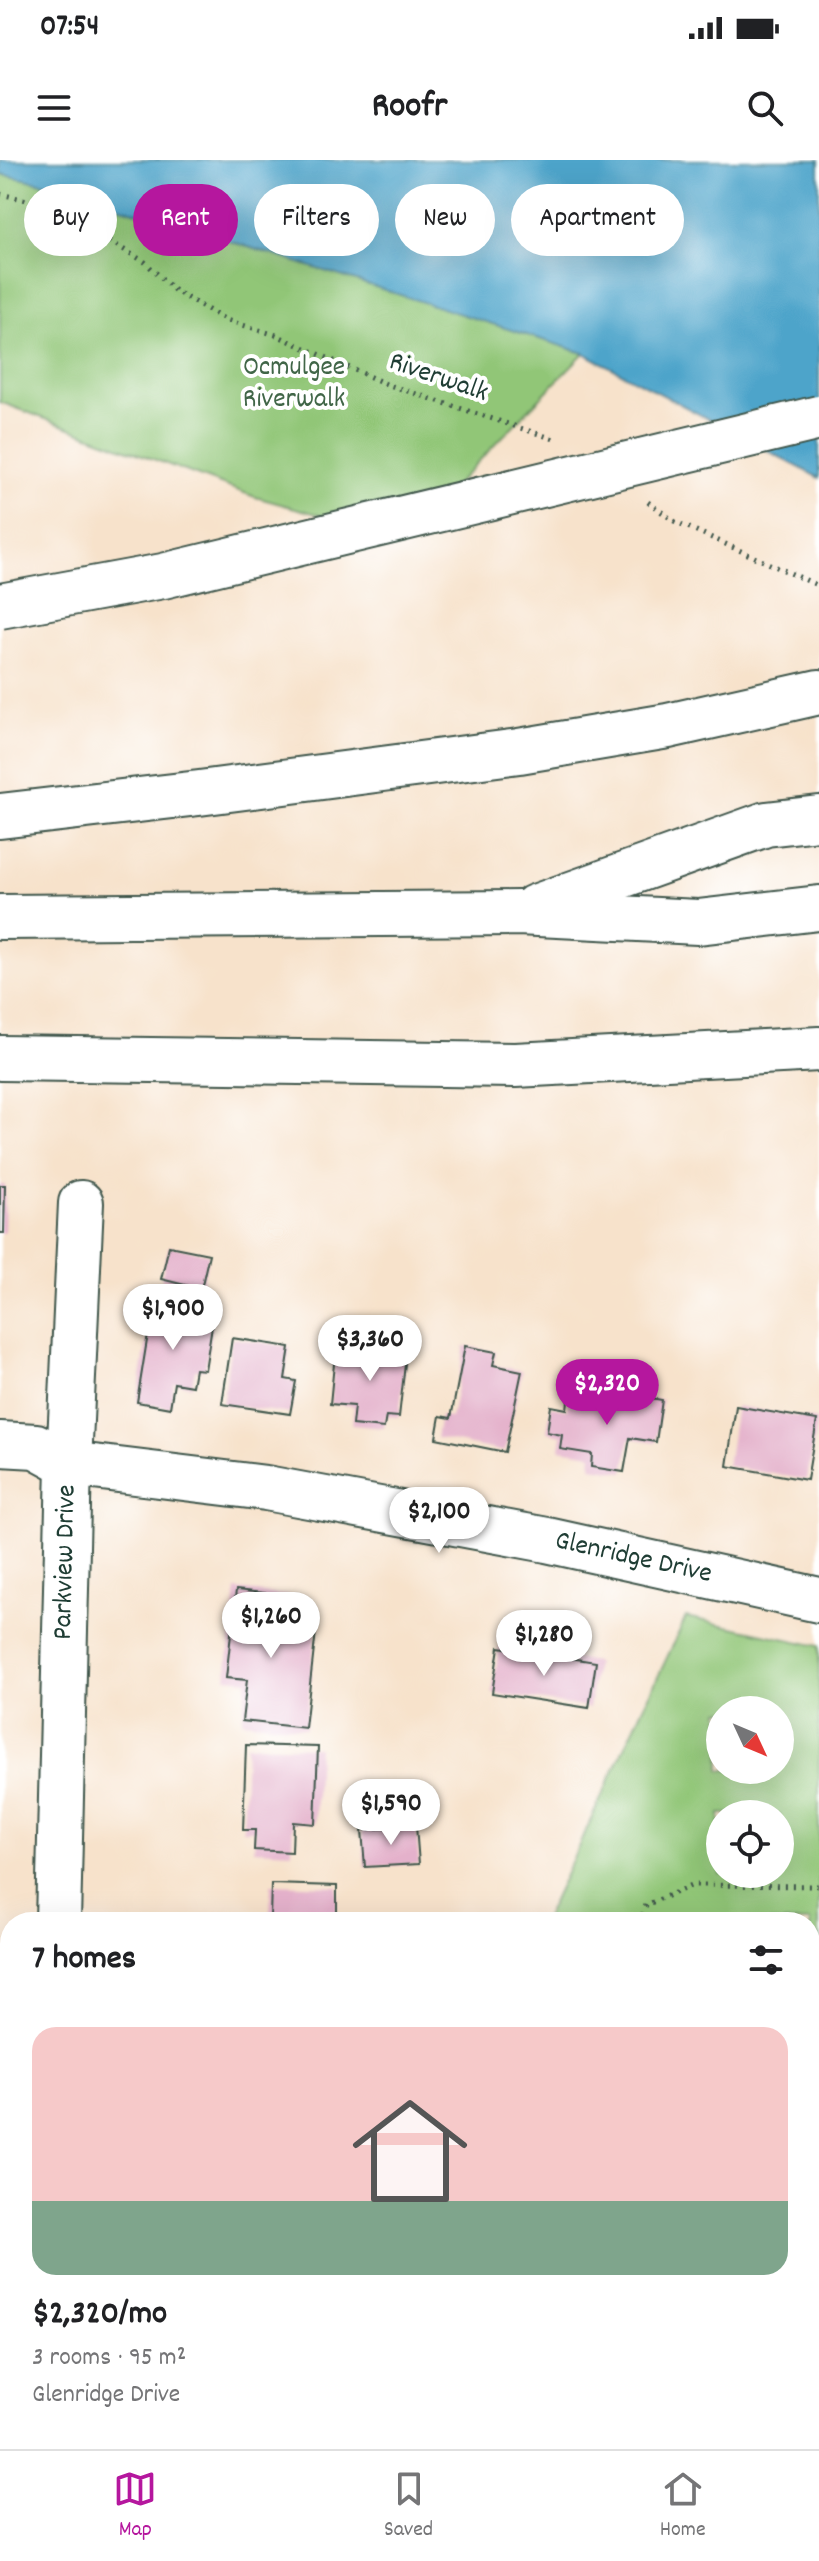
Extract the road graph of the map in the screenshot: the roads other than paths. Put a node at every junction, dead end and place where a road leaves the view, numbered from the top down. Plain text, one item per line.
1 (819, 418) edge
2 (0, 606) edge
3 (819, 692) edge
4 (819, 712) edge
5 (668, 726) junction
6 (0, 816) edge
7 (819, 818) edge
8 (819, 908) edge
9 (518, 913) junction
10 (0, 917) edge
11 (819, 1049) edge
12 (0, 1058) edge
13 (81, 1203) dead end
14 (0, 1444) edge
15 (69, 1464) junction
16 (819, 1600) edge
17 (58, 1912) edge

1 - 2 main road, bridge
3 - 5 main road
4 - 5 main road
5 - 6 main road
7 - 9 main road
8 - 9 main road
9 - 10 main road
11 - 12 main road
13 - 15 main road, Parkview Drive
14 - 15 main road
15 - 16 main road, Glenridge Drive
15 - 17 main road, Parkview Drive

